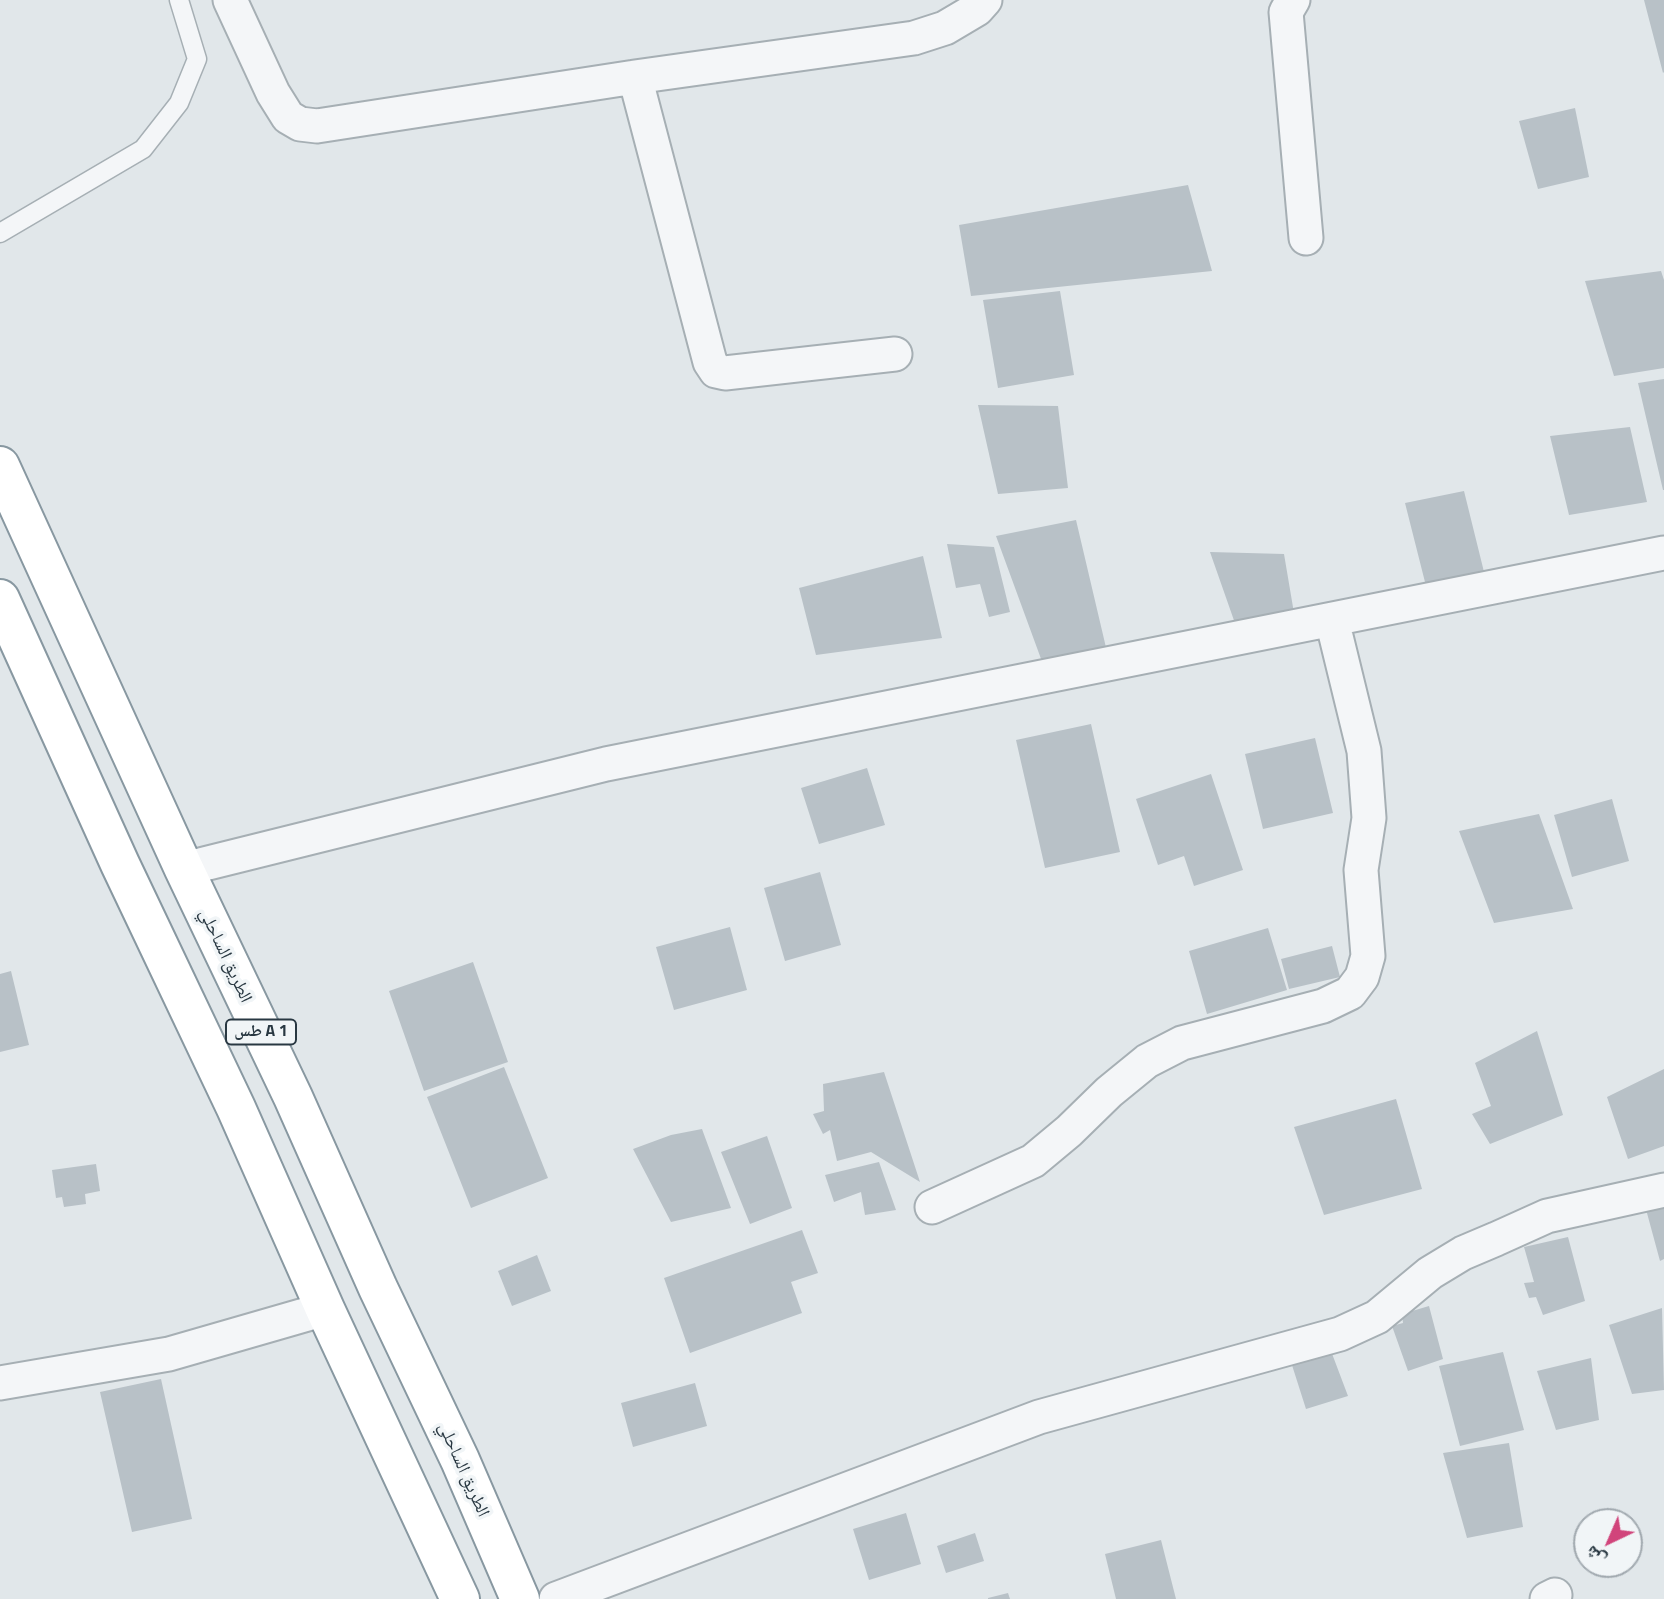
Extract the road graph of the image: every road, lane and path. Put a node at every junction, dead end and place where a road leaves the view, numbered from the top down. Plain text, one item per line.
1 (179, 0) edge
2 (230, 0) edge
3 (985, 0) edge
4 (1293, 0) edge
5 (635, 77) junction
6 (0, 233) edge
7 (1306, 238) dead end
8 (895, 354) dead end
9 (0, 466) edge
10 (1664, 554) edge
11 (0, 598) edge
12 (1332, 620) junction
13 (184, 869) junction
14 (1664, 1190) edge
15 (932, 1208) dead end
16 (325, 1309) junction
17 (0, 1383) edge
18 (460, 1599) edge
19 (520, 1599) edge
20 (556, 1599) edge

1 - 6 lane
2 - 5 street
3 - 5 street
4 - 7 street
5 - 8 street
9 - 13 highway, الطريق الساحلي / طس A 1
10 - 12 street
11 - 16 highway, طس A 1
12 - 13 street
12 - 15 street
13 - 19 highway, الطريق الساحلي / طس A 1
14 - 20 street
16 - 17 street
16 - 18 highway, طس A 1

